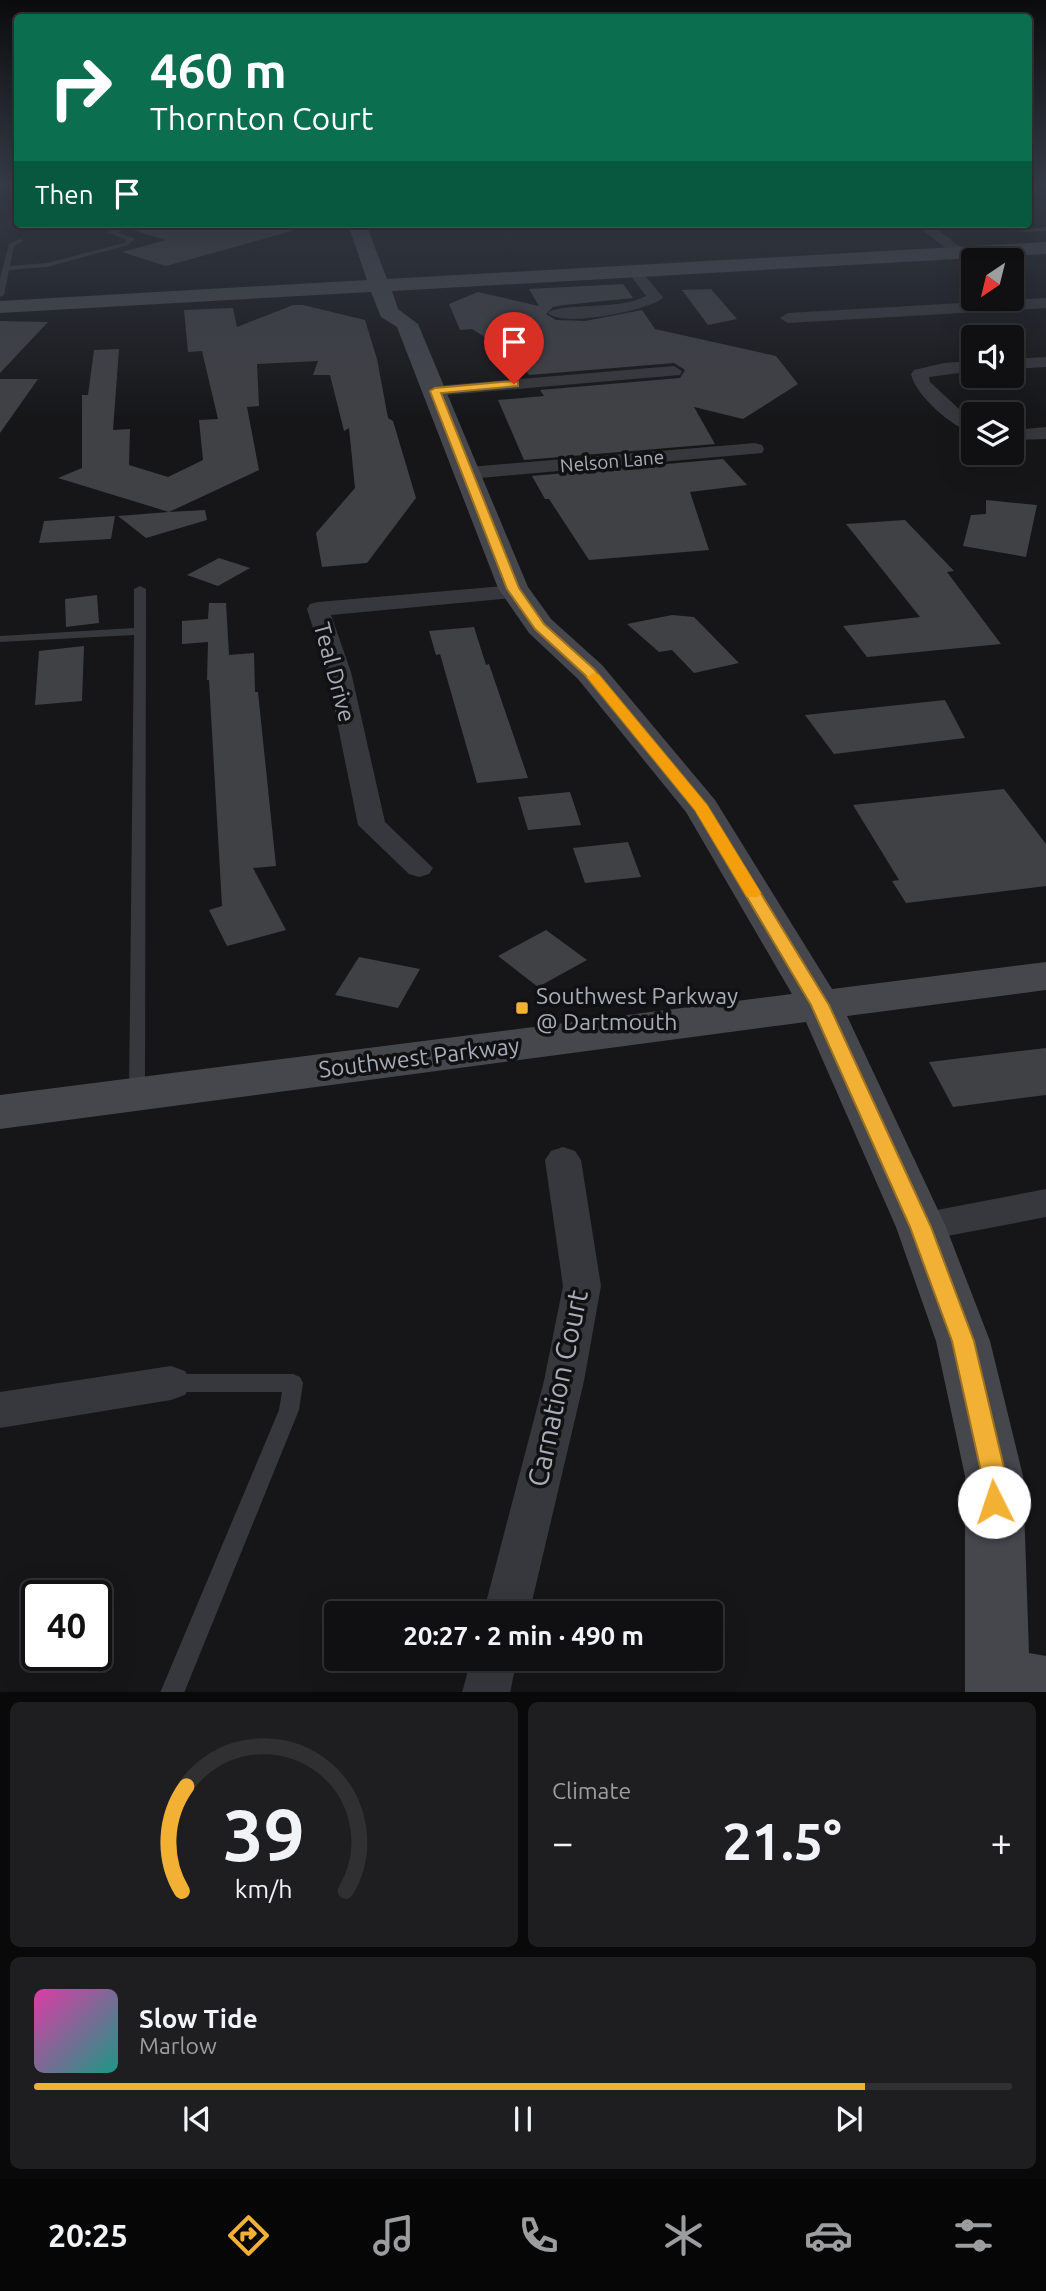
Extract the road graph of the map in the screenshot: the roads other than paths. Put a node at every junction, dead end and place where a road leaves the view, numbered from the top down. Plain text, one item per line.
1 (8, 263) edge
2 (55, 263) edge
3 (370, 263) edge
4 (399, 263) edge
5 (780, 263) edge
6 (7, 268) junction
7 (634, 271) junction
8 (407, 284) junction
9 (378, 286) junction
10 (0, 295) edge
11 (1046, 303) edge
12 (0, 307) edge
13 (556, 313) dead end
14 (788, 318) dead end
15 (407, 324) junction
16 (1046, 362) edge
17 (1024, 363) edge
18 (961, 367) edge
19 (674, 371) dead end
20 (435, 391) junction
21 (961, 422) edge
22 (1046, 433) edge
23 (1024, 434) edge
24 (755, 449) dead end
25 (469, 473) junction
26 (140, 589) dead end
27 (516, 592) junction
28 (140, 631) junction
29 (0, 639) edge
30 (419, 868) dead end
31 (1046, 976) edge
32 (820, 1005) junction
33 (137, 1093) junction
34 (0, 1112) edge
35 (563, 1160) dead end
36 (1046, 1203) edge
37 (921, 1227) junction
38 (171, 1382) joint
39 (0, 1410) edge
40 (509, 1601) edge
41 (491, 1671) edge
42 (1014, 1687) edge
43 (172, 1692) edge
44 (486, 1692) edge

1 - 6 lane
2 - 6 lane
3 - 9 street
4 - 8 street
5 - 7 street
6 - 10 lane
7 - 8 street
7 - 13 street
8 - 9 street
8 - 15 street
9 - 12 street
9 - 15 street
11 - 14 street
15 - 20 street
16 - 17 street
18 - 21 street
19 - 20 street
20 - 25 street
22 - 23 street
24 - 25 street, Nelson Lane
25 - 27 street
26 - 28 lane
27 - 30 street, Teal Drive
27 - 32 street
28 - 29 lane
28 - 33 lane
31 - 32 street, Southwest Parkway
32 - 33 street, Southwest Parkway
32 - 37 street
33 - 34 street, Southwest Parkway
35 - 40 street, Carnation Court
36 - 37 street
37 - 42 street
38 - 39 street
38 - 43 lane
41 - 44 street

